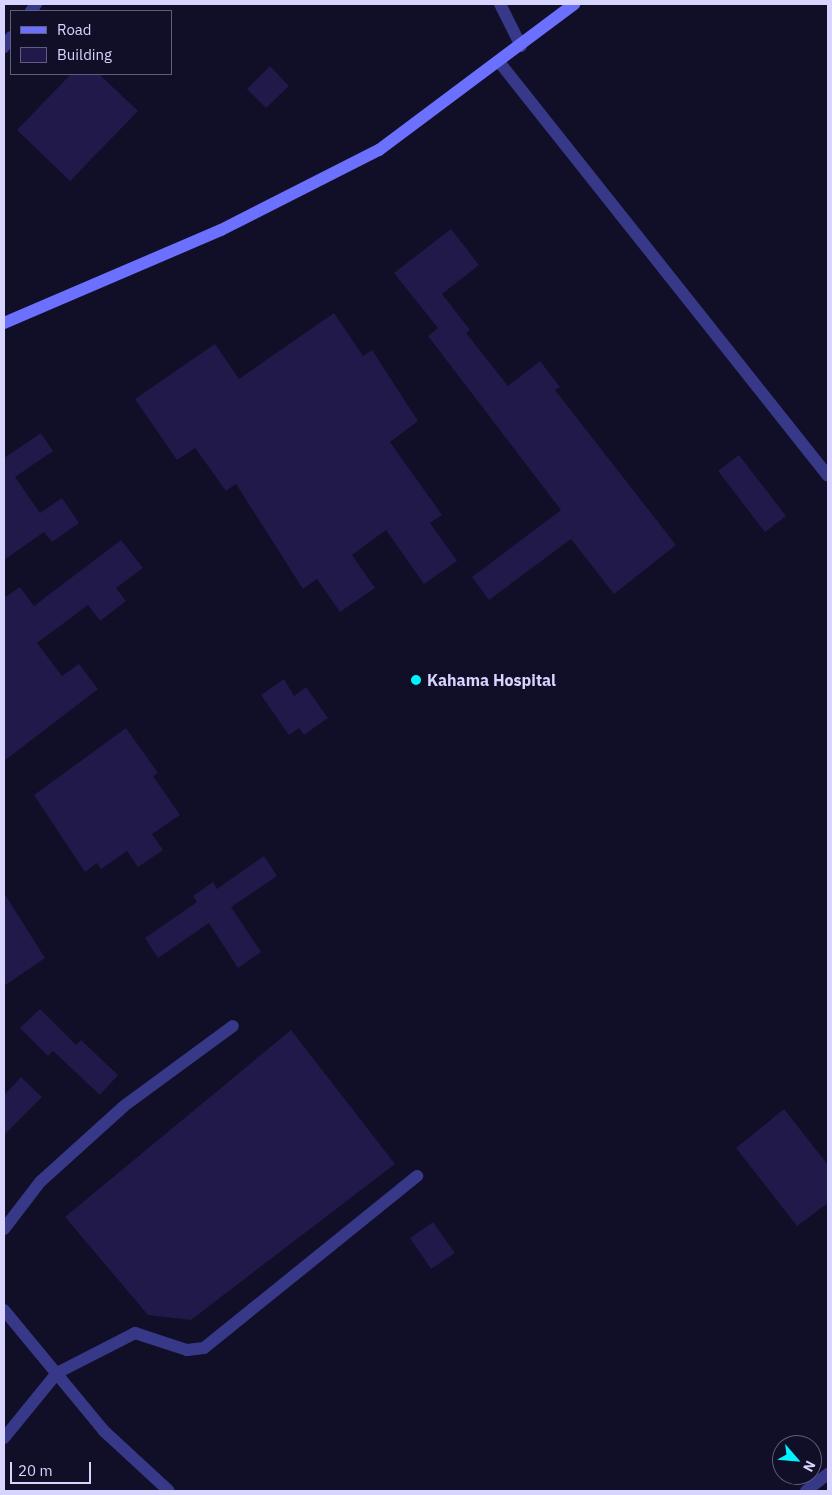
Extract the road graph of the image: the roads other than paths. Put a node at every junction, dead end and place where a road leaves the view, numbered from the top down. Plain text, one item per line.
1 (500, 4) edge
2 (574, 4) edge
3 (521, 46) junction
4 (500, 63) junction
5 (4, 323) edge
6 (828, 476) edge
7 (233, 1026) dead end
8 (417, 1176) dead end
9 (4, 1229) edge
10 (4, 1310) edge
11 (57, 1373) junction
12 (4, 1438) edge
13 (828, 1474) edge
14 (169, 1491) edge
15 (806, 1491) edge

1 - 3 street
2 - 3 street
3 - 4 street
4 - 5 street
4 - 6 street
7 - 9 street
8 - 11 street
10 - 11 street
11 - 12 street
11 - 14 street
13 - 15 street

